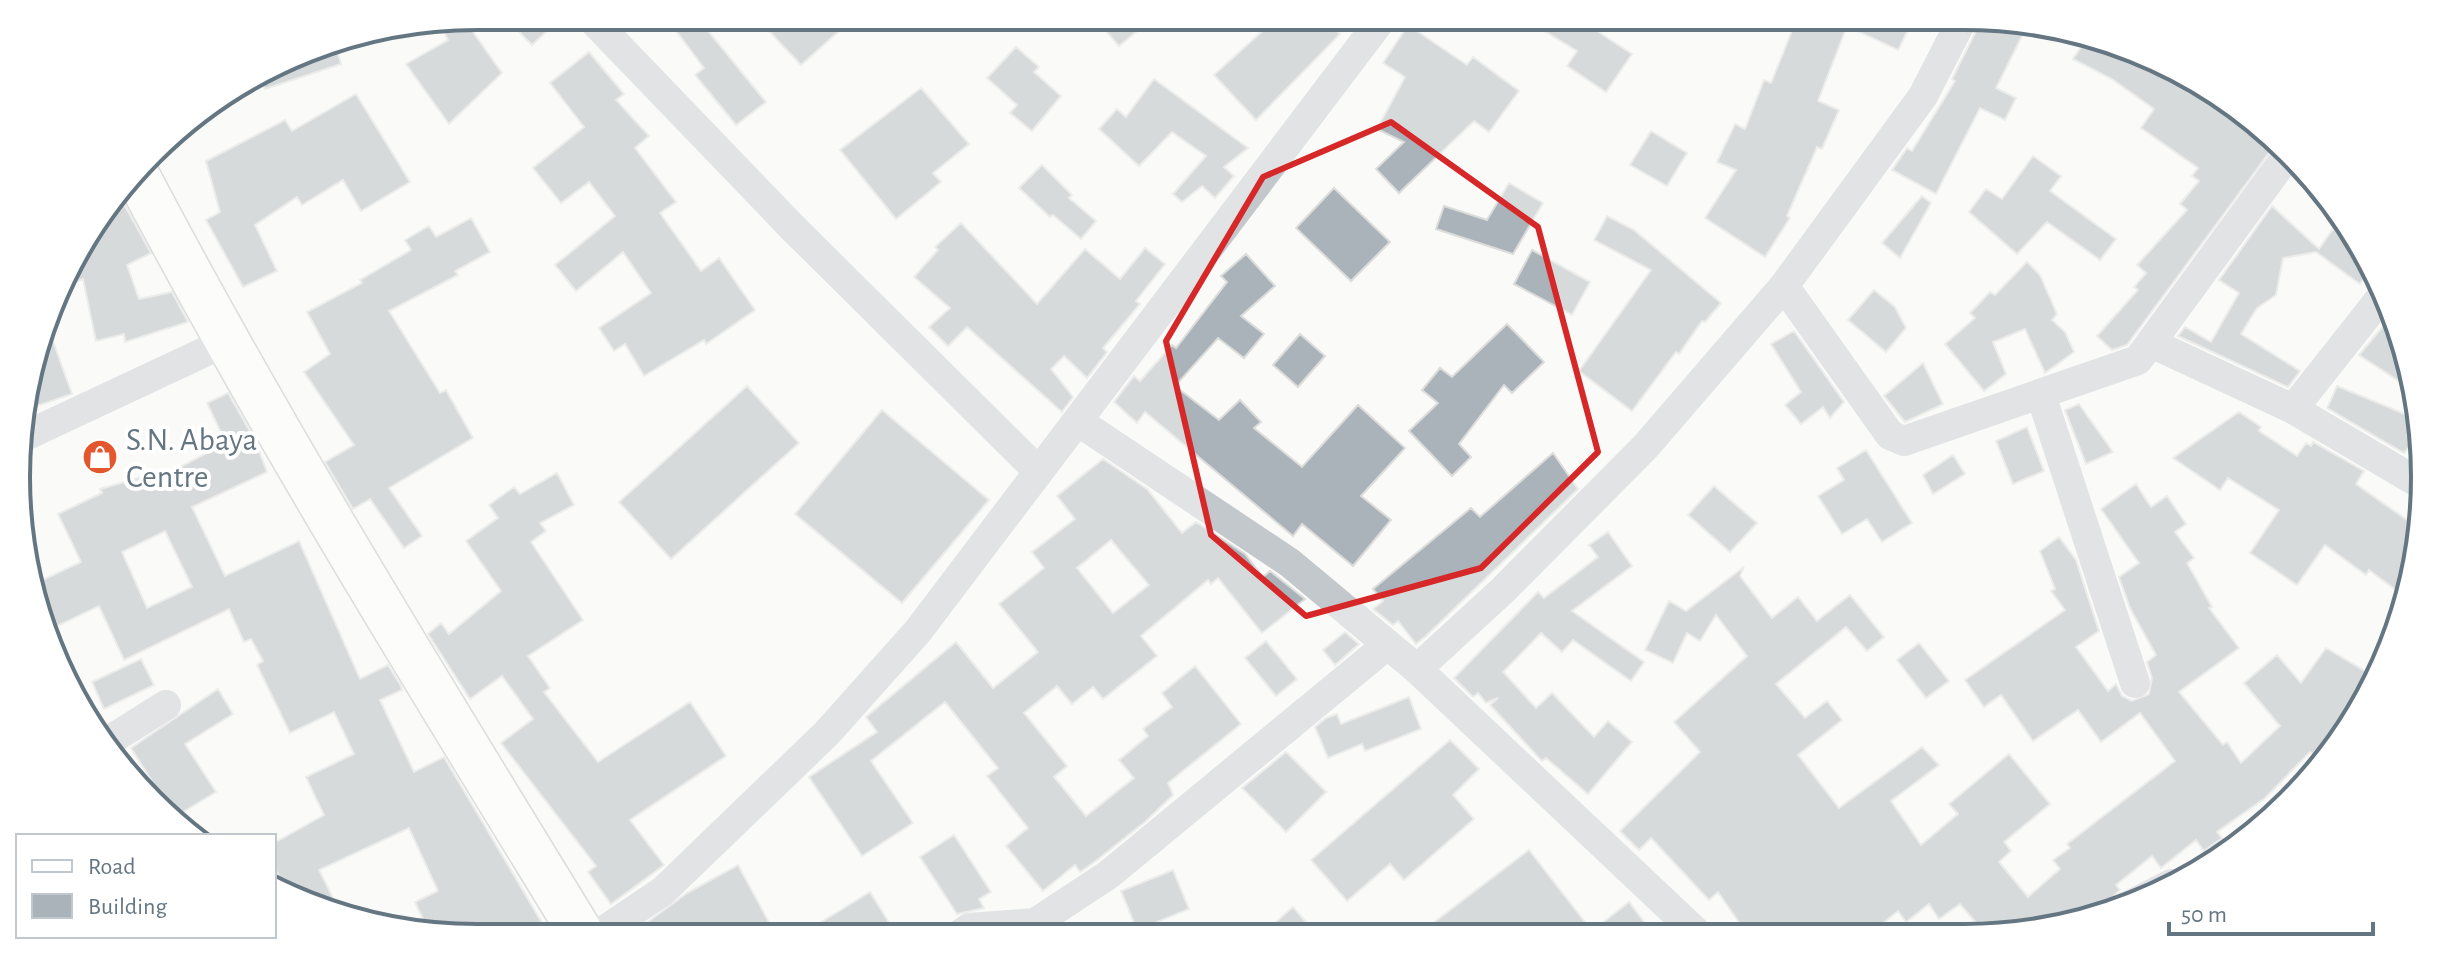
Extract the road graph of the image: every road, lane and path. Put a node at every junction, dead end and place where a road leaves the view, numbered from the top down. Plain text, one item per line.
1 (602, 30) edge
2 (1372, 30) edge
3 (1957, 30) edge
4 (2282, 163) edge
5 (141, 182) edge
6 (1784, 286) junction
7 (2376, 304) edge
8 (228, 341) junction
9 (2151, 343) junction
10 (2041, 395) junction
11 (2293, 409) junction
12 (1079, 422) junction
13 (33, 433) edge
14 (1037, 470) junction
15 (2411, 478) edge
16 (1387, 645) junction
17 (1417, 669) junction
18 (2135, 683) dead end
19 (166, 705) dead end
20 (114, 738) edge
21 (575, 924) edge
22 (614, 924) edge
23 (1022, 924) edge
24 (1687, 924) edge

1 - 14 street
2 - 12 street
3 - 6 street
4 - 9 street
5 - 8 main road
6 - 10 street
6 - 17 street
7 - 11 street
8 - 13 street
8 - 21 main road
9 - 10 street
9 - 11 street
10 - 18 street
11 - 15 street
12 - 14 street
12 - 16 street
14 - 22 street
16 - 17 street
16 - 23 street
17 - 24 street
19 - 20 street

